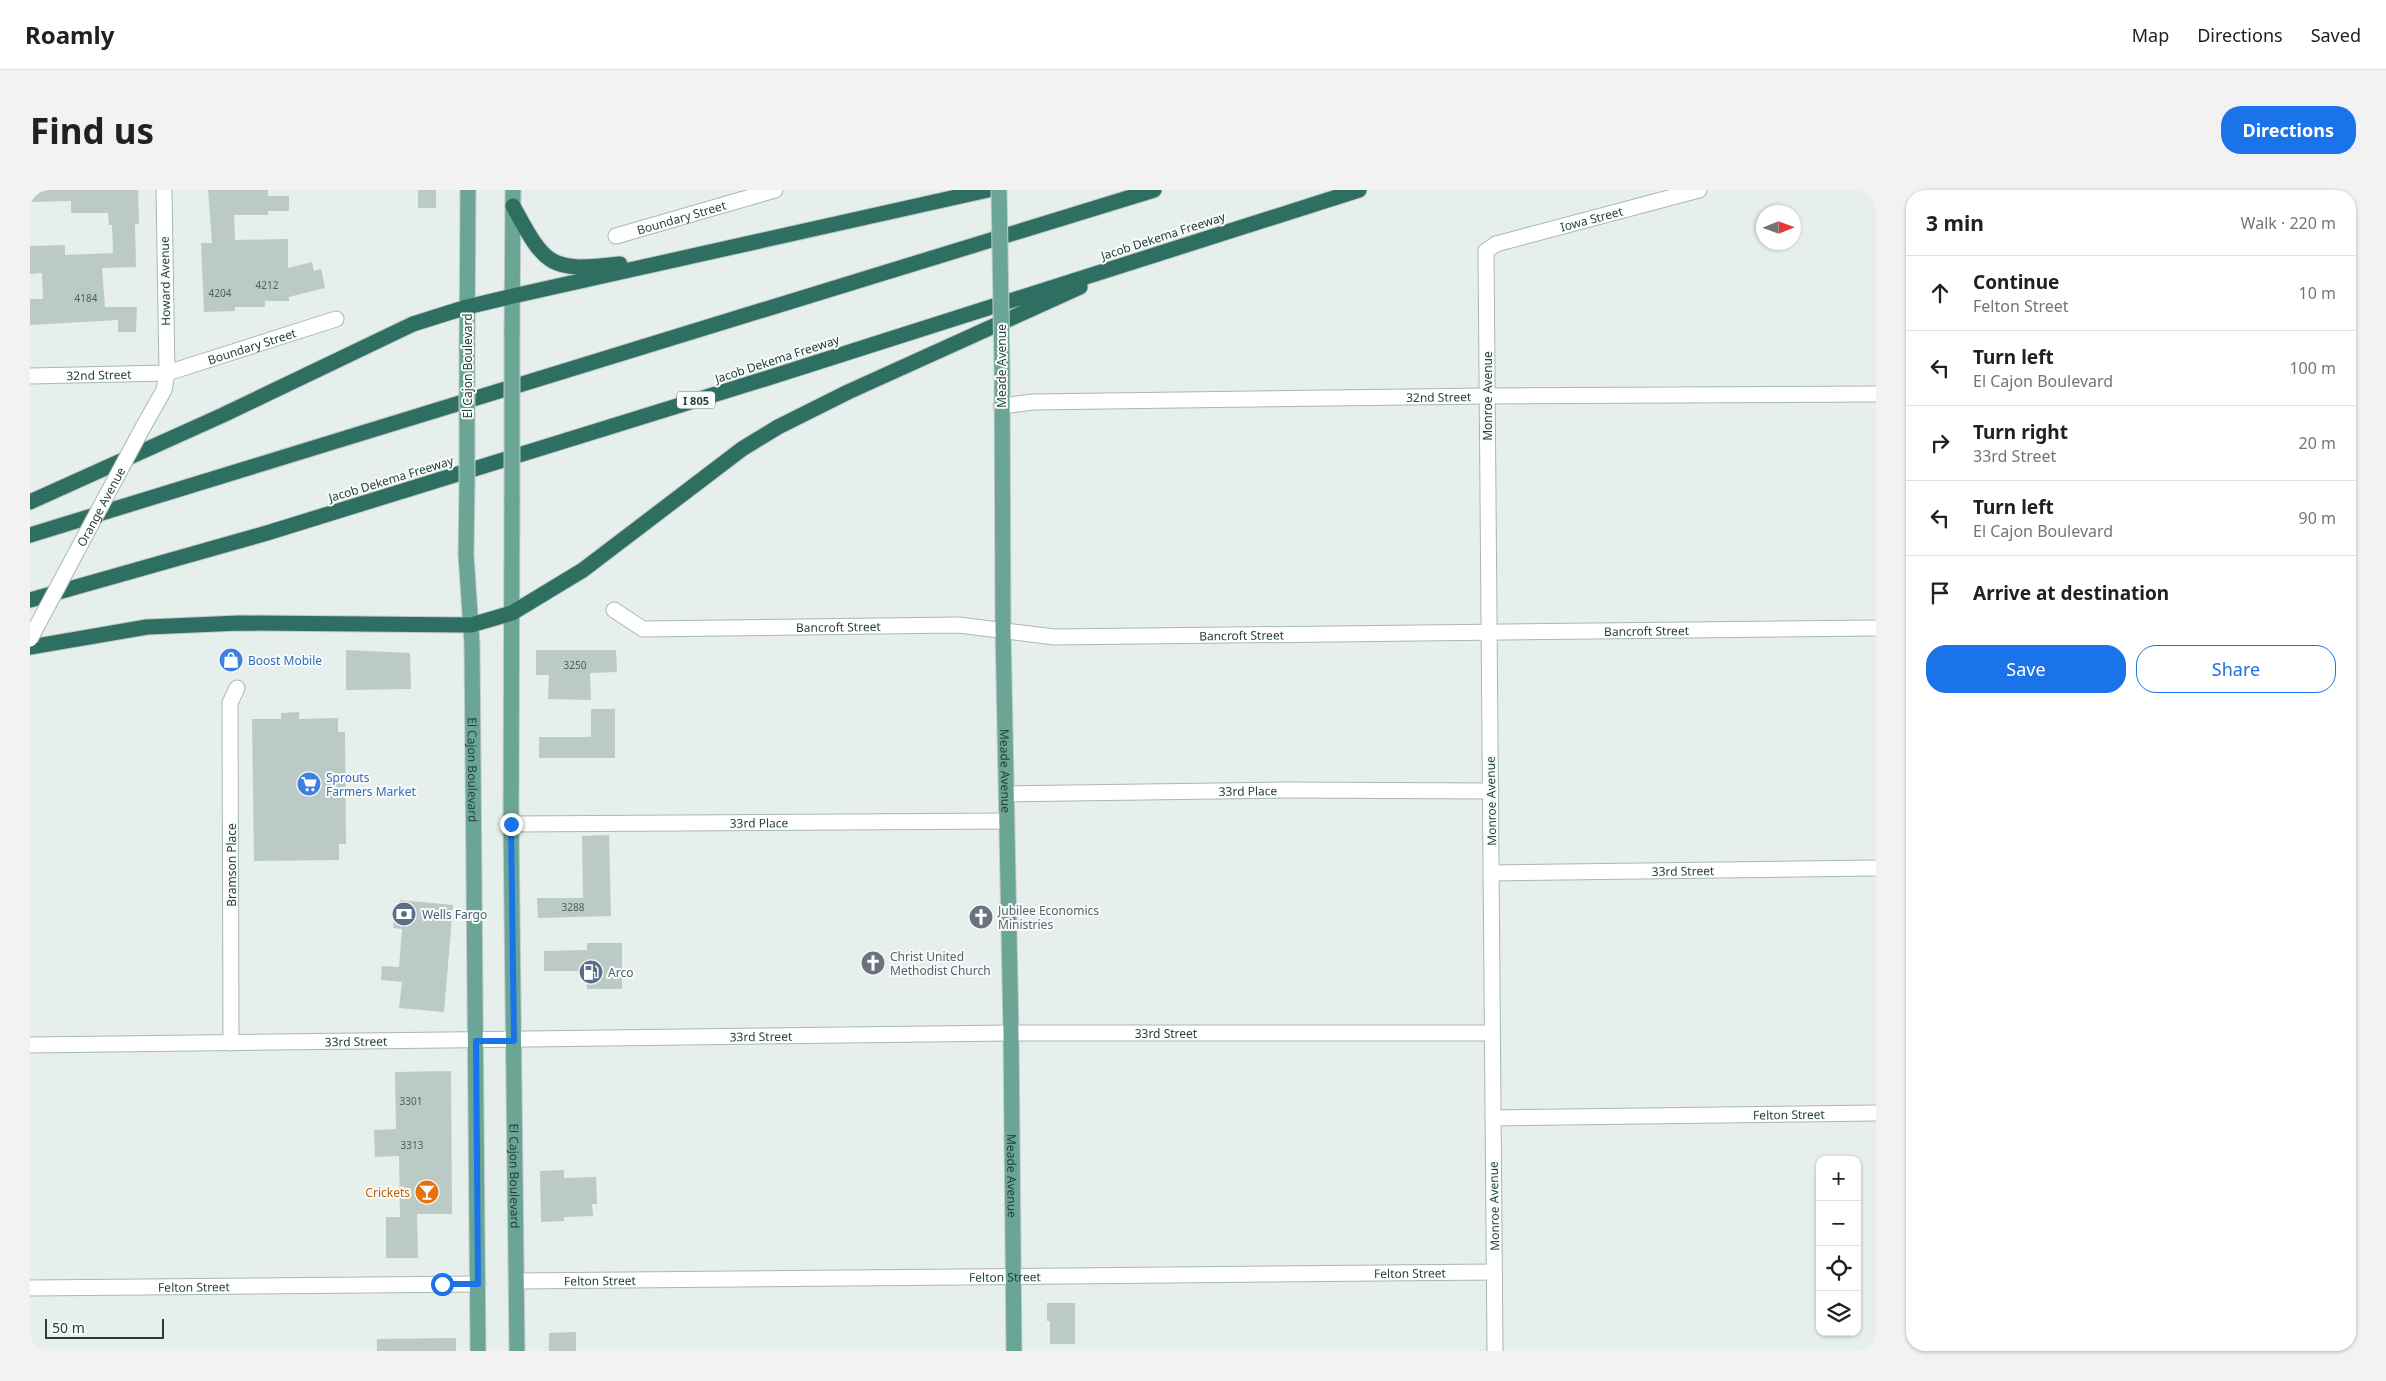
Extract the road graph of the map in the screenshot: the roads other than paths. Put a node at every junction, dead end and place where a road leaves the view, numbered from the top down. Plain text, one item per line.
1 (164, 190) edge
2 (468, 190) edge
3 (513, 190) edge
4 (775, 190) edge
5 (988, 190) edge
6 (999, 190) edge
7 (1154, 190) edge
8 (1358, 190) edge
9 (1699, 190) edge
10 (513, 206) junction
11 (616, 236) dead end
12 (1486, 251) joint
13 (701, 255) junction
14 (1145, 257) junction
15 (512, 296) junction
16 (467, 307) junction
17 (336, 319) dead end
18 (167, 373) junction
19 (30, 376) edge
20 (1876, 394) edge
21 (1487, 396) junction
22 (1002, 406) junction
23 (30, 502) edge
24 (30, 535) edge
25 (30, 600) edge
26 (614, 610) dead end
27 (512, 613) junction
28 (471, 625) junction
29 (1876, 628) edge
30 (1003, 629) junction
31 (1489, 632) junction
32 (30, 639) edge
33 (30, 647) edge
34 (237, 688) dead end
35 (1490, 791) junction
36 (1007, 794) junction
37 (1007, 821) junction
38 (511, 824) junction
39 (1876, 868) edge
40 (1491, 873) junction
41 (1492, 1033) junction
42 (1011, 1034) junction
43 (476, 1041) junction
44 (514, 1041) junction
45 (231, 1043) junction
46 (30, 1045) edge
47 (1876, 1114) edge
48 (1493, 1118) junction
49 (1494, 1272) junction
50 (1012, 1278) junction
51 (516, 1281) junction
52 (478, 1284) junction
53 (30, 1288) edge
54 (478, 1351) edge
55 (517, 1351) edge
56 (1014, 1351) edge
57 (1495, 1351) edge

1 - 18 street, Howard Avenue
2 - 16 main road, El Cajon Boulevard
3 - 10 main road, El Cajon Boulevard
4 - 11 street, Boundary Street
5 - 13 highway
6 - 22 main road, Meade Avenue, bridge
7 - 24 highway
8 - 14 highway, Jacob Dekema Freeway / I 805
9 - 12 street, Iowa Street
10 - 13 highway
10 - 15 main road, El Cajon Boulevard
12 - 21 street, Monroe Avenue
13 - 15 highway
14 - 25 highway, Jacob Dekema Freeway / I 805
14 - 27 highway
15 - 16 highway
15 - 27 main road, El Cajon Boulevard, bridge
16 - 23 highway
16 - 28 main road, El Cajon Boulevard, bridge
17 - 18 street, Boundary Street
18 - 19 street, 32nd Street
18 - 32 street, Orange Avenue, bridge
20 - 21 street, 32nd Street
21 - 22 street, 32nd Street
21 - 31 street, Monroe Avenue
22 - 30 main road, Meade Avenue
26 - 30 street, Bancroft Street
27 - 28 highway
27 - 38 main road, El Cajon Boulevard
28 - 33 highway
28 - 43 main road, El Cajon Boulevard
29 - 31 street, Bancroft Street
30 - 31 street, Bancroft Street
30 - 36 main road, Meade Avenue
31 - 35 street, Monroe Avenue
34 - 45 street, Bramson Place
35 - 36 street, 33rd Place
35 - 40 street, Monroe Avenue
36 - 37 main road, Meade Avenue
37 - 38 street, 33rd Place
37 - 42 main road, Meade Avenue
38 - 44 main road, El Cajon Boulevard
39 - 40 street, 33rd Street
40 - 41 street, Monroe Avenue
41 - 42 street, 33rd Street
41 - 48 street, Monroe Avenue
42 - 44 street, 33rd Street
42 - 50 main road, Meade Avenue
43 - 44 street, 33rd Street
43 - 45 street, 33rd Street
43 - 52 main road, El Cajon Boulevard
44 - 51 main road, El Cajon Boulevard
45 - 46 street, 33rd Street
47 - 48 street, Felton Street
48 - 49 street, Monroe Avenue
49 - 50 street, Felton Street
49 - 57 street, Monroe Avenue
50 - 51 street, Felton Street
50 - 56 main road, Meade Avenue
51 - 55 main road, El Cajon Boulevard
52 - 53 street, Felton Street
52 - 54 main road, El Cajon Boulevard

